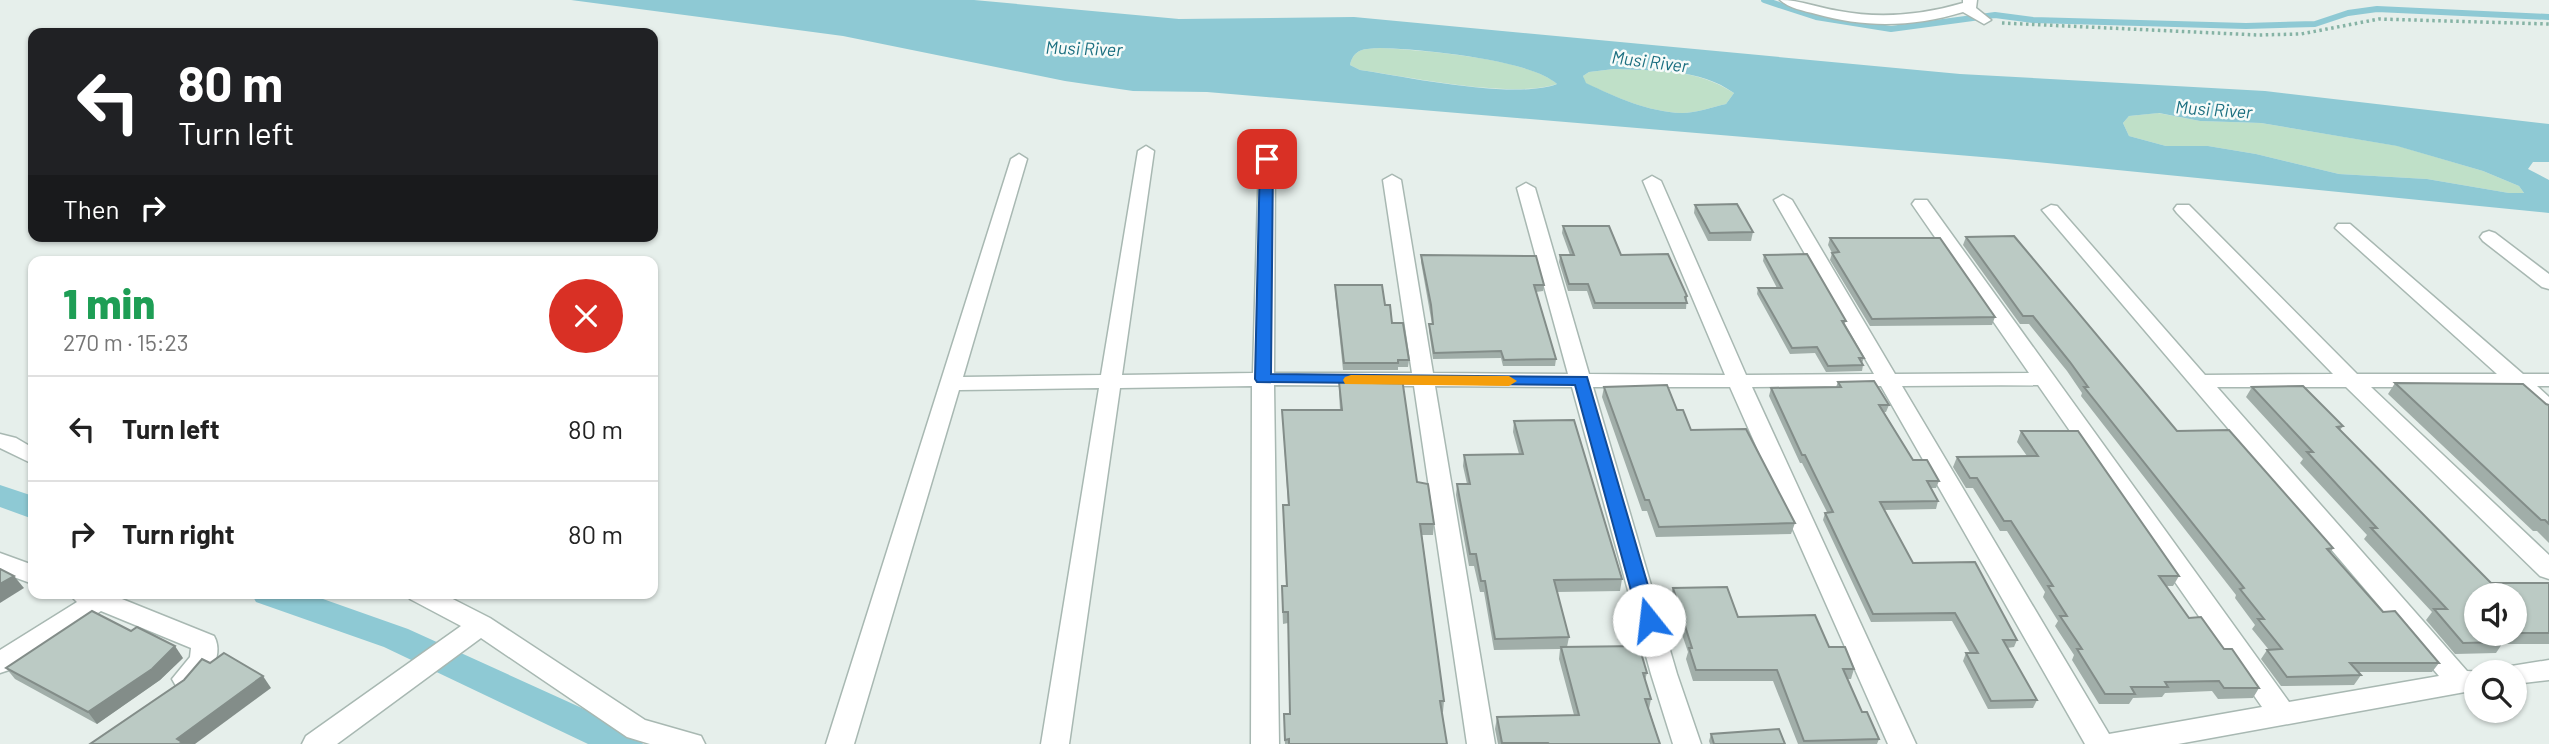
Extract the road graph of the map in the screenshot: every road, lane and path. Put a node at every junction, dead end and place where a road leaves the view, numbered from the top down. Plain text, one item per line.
1 (1787, 0) edge
2 (1970, 5) edge
3 (1984, 20) joint
4 (2549, 24) edge
5 (1146, 151) dead end
6 (1018, 159) dead end
7 (1267, 159) dead end
8 (1392, 180) dead end
9 (1652, 181) dead end
10 (1527, 188) dead end
11 (1783, 200) dead end
12 (1921, 204) dead end
13 (2183, 209) dead end
14 (2051, 210) dead end
15 (2344, 228) dead end
16 (2489, 237) dead end
17 (2549, 283) edge
18 (1263, 379) junction
19 (2046, 379) junction
20 (2351, 380) junction
21 (2516, 380) junction
22 (2549, 380) edge
23 (1424, 381) junction
24 (1581, 381) junction
25 (1738, 381) junction
26 (1886, 381) junction
27 (2199, 381) junction
28 (1111, 382) junction
29 (950, 384) junction
30 (2549, 408) edge
31 (0, 441) edge
32 (28, 454) edge
33 (0, 562) edge
34 (2549, 570) edge
35 (28, 573) edge
36 (87, 599) edge
37 (95, 599) edge
38 (427, 599) edge
39 (471, 632) junction
40 (0, 663) edge
41 (2549, 670) edge
42 (2527, 673) edge
43 (2464, 677) edge
44 (2464, 682) edge
45 (170, 691) edge
46 (2281, 713) junction
47 (316, 744) edge
48 (691, 744) edge
49 (840, 744) edge
50 (1055, 744) edge
51 (1265, 744) edge
52 (1481, 744) edge
53 (1687, 744) edge
54 (1902, 744) edge
55 (2100, 744) edge
56 (2114, 744) edge

1 - 2 street
2 - 3 street
3 - 4 path
5 - 28 street
6 - 29 street
7 - 18 street
8 - 23 street
9 - 25 street
10 - 24 street
11 - 26 street
12 - 19 street
13 - 20 street
14 - 27 street
15 - 21 street
16 - 17 street
18 - 23 street
18 - 28 street
18 - 51 street
19 - 26 street
19 - 46 street
20 - 21 street
20 - 27 street
20 - 34 street
21 - 22 street
21 - 30 street
23 - 24 street
23 - 52 street
24 - 25 street
24 - 53 street
25 - 26 street
25 - 54 street
26 - 55 street
27 - 43 street
28 - 29 street
28 - 50 street
29 - 49 street
31 - 32 street
33 - 35 street
36 - 40 street
37 - 45 street
38 - 39 street
39 - 47 street
39 - 48 street
41 - 42 street
44 - 46 street
46 - 56 street

